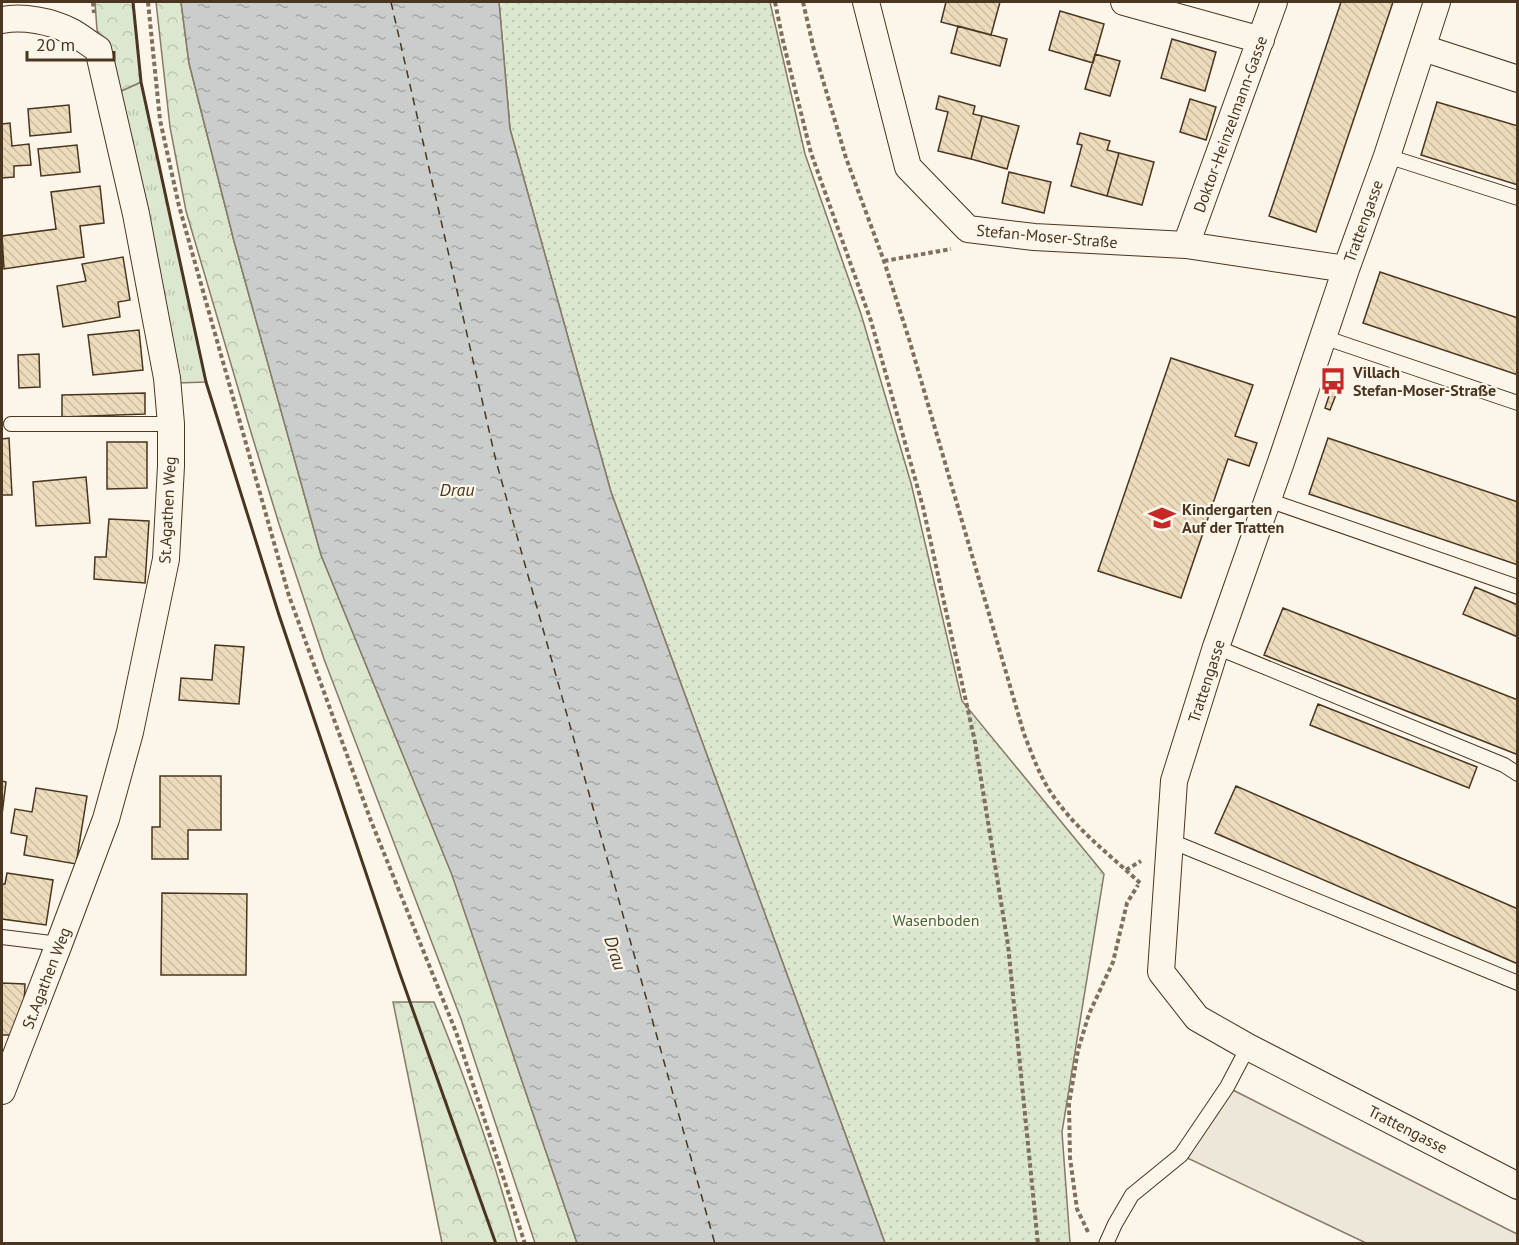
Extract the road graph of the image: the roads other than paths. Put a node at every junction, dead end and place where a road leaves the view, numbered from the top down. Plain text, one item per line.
1 (867, 2) edge
2 (1124, 2) edge
3 (1274, 2) edge
4 (1437, 2) edge
5 (2, 20) edge
6 (1261, 40) junction
7 (1422, 48) junction
8 (1518, 79) edge
9 (1387, 156) junction
10 (1518, 198) edge
11 (1186, 246) junction
12 (1346, 268) junction
13 (1323, 337) junction
14 (1518, 403) edge
15 (11, 424) dead end
16 (171, 424) junction
17 (1268, 500) junction
18 (1518, 587) edge
19 (1216, 647) junction
20 (1518, 774) edge
21 (1170, 842) junction
22 (2, 937) edge
23 (59, 944) junction
24 (1518, 983) edge
25 (1248, 1047) junction
26 (2, 1091) edge
27 (1518, 1186) edge
28 (1106, 1244) edge

1 - 11 street, Stefan-Moser-Straße
2 - 6 street
3 - 6 street, Doktor-Heinzelmann-Gasse
4 - 7 street, Trattengasse
5 - 16 street, St.Agathen Weg
6 - 11 street, Doktor-Heinzelmann-Gasse
7 - 8 street
7 - 9 street, Trattengasse
9 - 10 lane
9 - 12 street, Trattengasse
11 - 12 street, Stefan-Moser-Straße
12 - 13 street, Trattengasse
13 - 14 lane
13 - 17 street, Trattengasse
15 - 16 lane
16 - 23 street, St.Agathen Weg
17 - 18 lane
17 - 19 street, Trattengasse
19 - 20 lane
19 - 21 street, Trattengasse
21 - 24 lane
21 - 25 street, Trattengasse
22 - 23 lane
23 - 26 street, St.Agathen Weg
25 - 27 street, Trattengasse
25 - 28 lane

